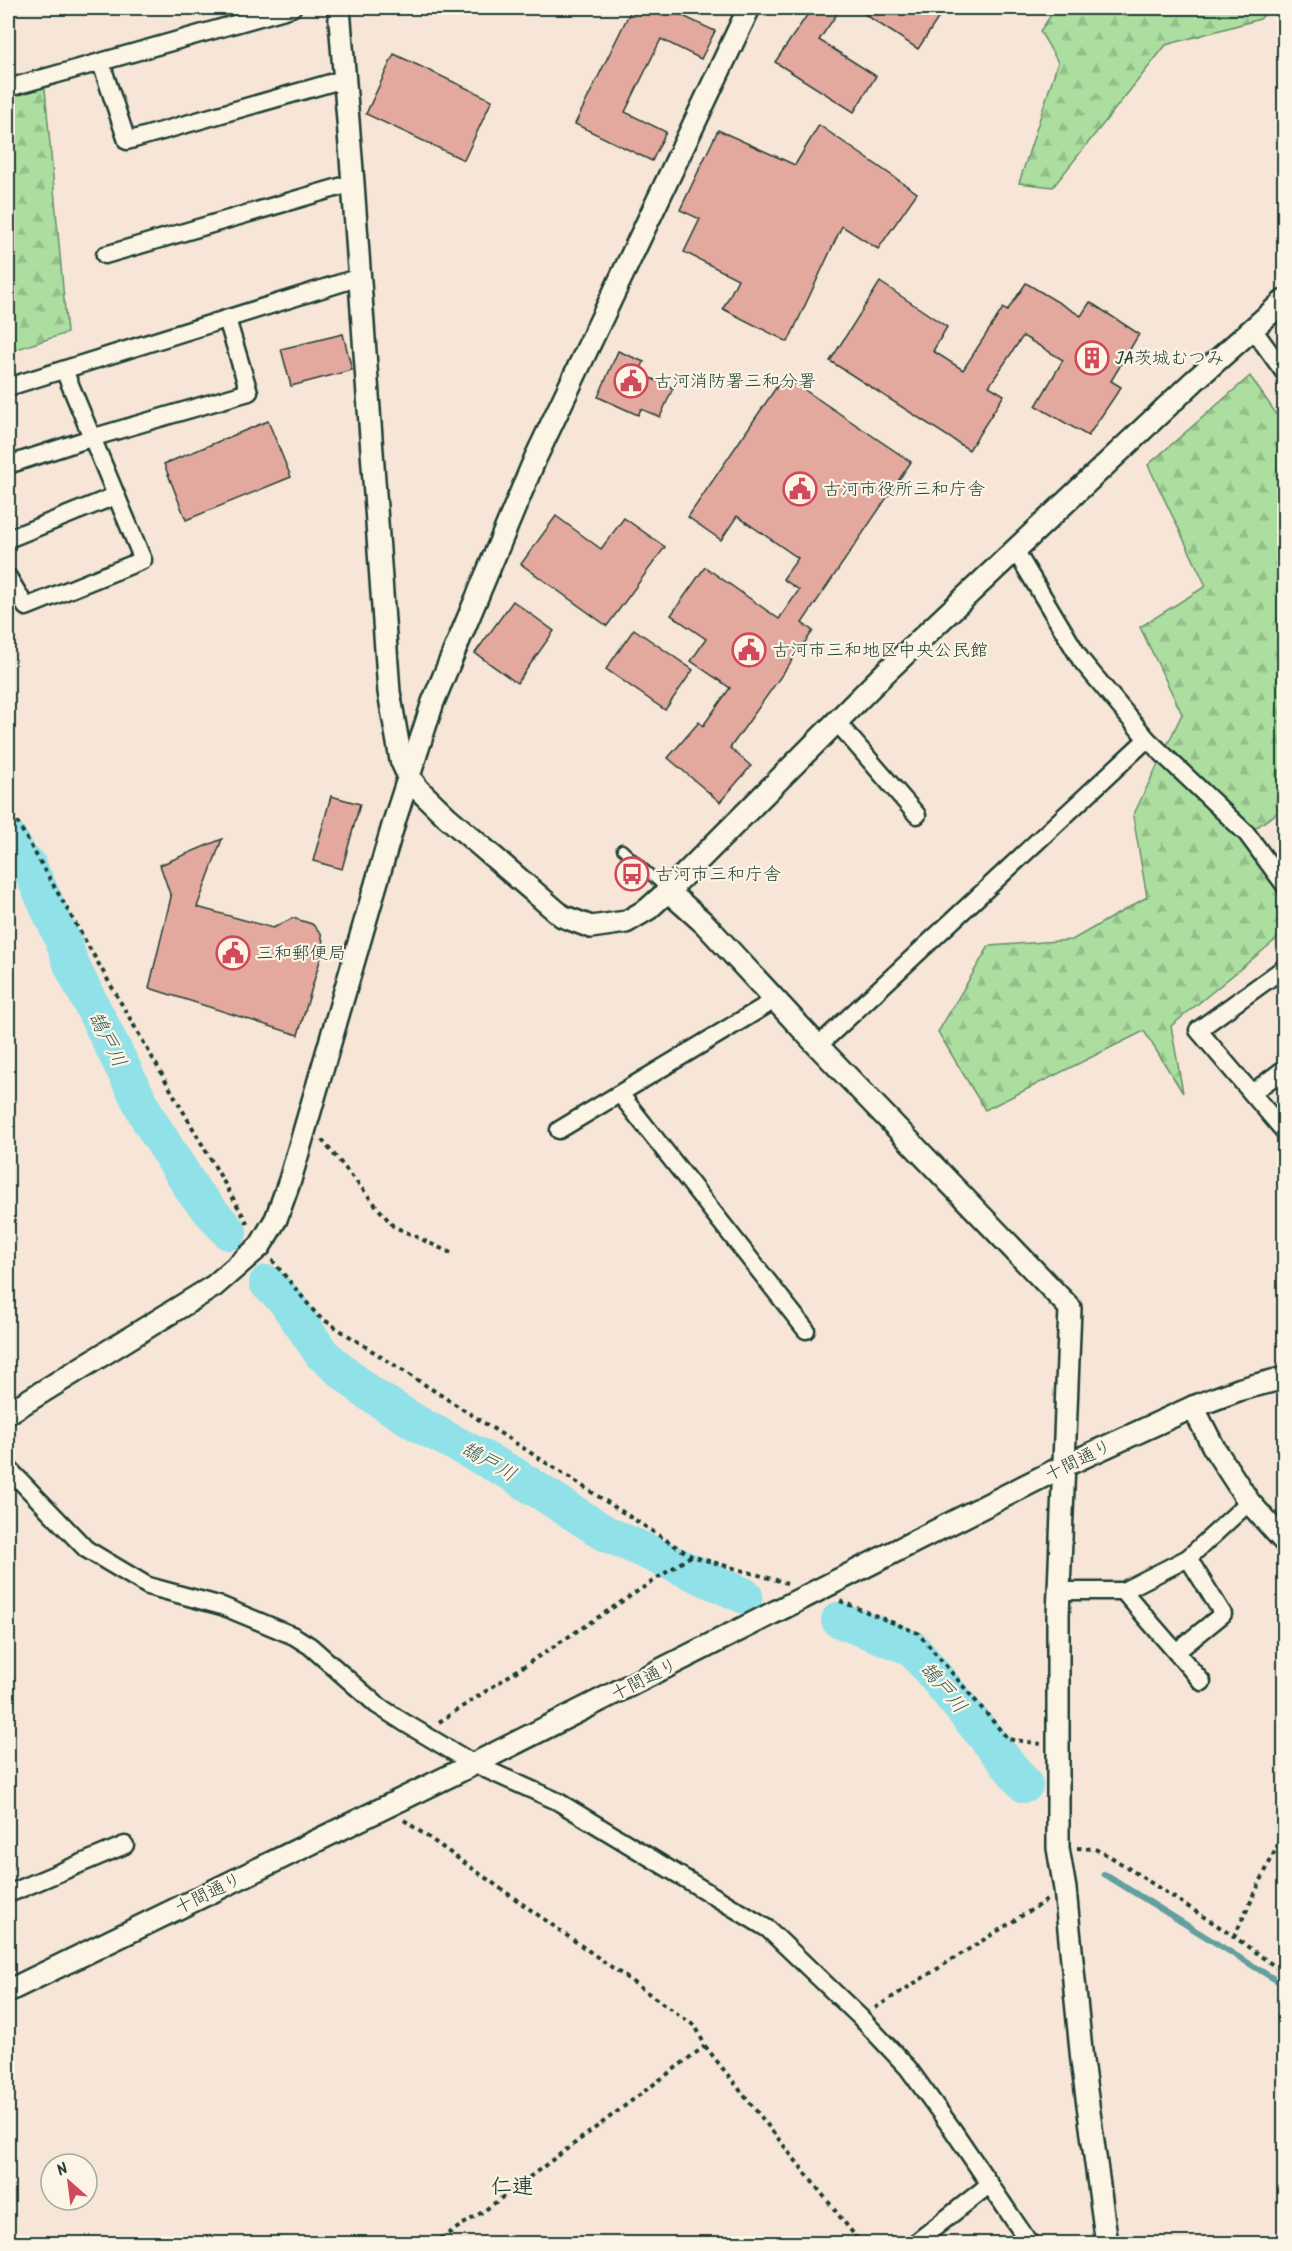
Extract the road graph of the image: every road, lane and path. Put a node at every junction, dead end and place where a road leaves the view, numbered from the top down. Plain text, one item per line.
1 (292, 8) edge
2 (339, 8) edge
3 (749, 8) edge
4 (101, 63) junction
5 (344, 79) junction
6 (8, 88) edge
7 (353, 183) junction
8 (105, 255) dead end
9 (360, 277) junction
10 (1284, 301) edge
11 (227, 319) junction
12 (1253, 329) junction
13 (64, 370) junction
14 (1284, 372) edge
15 (8, 387) edge
16 (91, 438) junction
17 (8, 465) edge
18 (115, 496) junction
19 (8, 539) edge
20 (1015, 550) junction
21 (8, 577) edge
22 (836, 721) junction
23 (1147, 739) junction
24 (408, 775) junction
25 (8, 806) edge
26 (917, 815) dead end
27 (622, 849) dead end
28 (1284, 884) edge
29 (668, 891) junction
30 (1284, 968) edge
31 (775, 1000) junction
32 (818, 1046) junction
33 (1284, 1069) edge
34 (1252, 1093) junction
35 (620, 1094) junction
36 (306, 1122) junction
37 (559, 1130) dead end
38 (1284, 1131) edge
39 (260, 1246) junction
40 (453, 1254) dead end
41 (806, 1330) dead end
42 (1284, 1378) edge
43 (1193, 1407) junction
44 (8, 1413) edge
45 (1064, 1466) junction
46 (8, 1468) edge
47 (1249, 1502) junction
48 (1284, 1541) edge
49 (691, 1556) junction
50 (1188, 1558) junction
51 (1123, 1591) junction
52 (817, 1592) junction
53 (1059, 1592) junction
54 (1176, 1652) junction
55 (1202, 1682) dead end
56 (422, 1734) junction
57 (1059, 1746) junction
58 (474, 1764) junction
59 (385, 1807) junction
60 (1284, 1832) edge
61 (125, 1845) dead end
62 (1058, 1848) junction
63 (1065, 1889) junction
64 (8, 1894) edge
65 (1234, 1937) junction
66 (1284, 1973) edge
67 (8, 1991) edge
68 (860, 2017) junction
69 (705, 2046) junction
70 (990, 2184) junction
71 (856, 2237) junction
72 (432, 2244) edge
73 (827, 2244) edge
74 (862, 2244) edge
75 (914, 2244) edge
76 (1030, 2244) edge
77 (1107, 2244) edge

1 - 4 street
2 - 5 street
3 - 24 street
4 - 5 street
4 - 6 street
5 - 7 street
7 - 8 street
7 - 9 street
9 - 11 street
9 - 24 street
10 - 12 street
11 - 13 street
11 - 16 street
12 - 14 street
12 - 20 street
13 - 15 street
13 - 16 street
16 - 17 street
16 - 18 street
18 - 19 street
18 - 21 street
20 - 22 street
20 - 23 street
22 - 26 street
22 - 29 street
23 - 28 street
23 - 32 street
24 - 29 street
24 - 36 street
25 - 39 path
27 - 29 lane
29 - 31 street
30 - 34 street
31 - 32 street
31 - 35 street
32 - 45 street
33 - 34 street
34 - 38 street
35 - 37 street
35 - 41 street
36 - 39 street
36 - 40 path
39 - 44 street
39 - 49 path
42 - 43 street, 十間通り
43 - 45 street, 十間通り
43 - 47 street
45 - 52 street, 十間通り
45 - 53 street
46 - 56 street
47 - 48 street
47 - 50 street
49 - 52 path
49 - 56 path
50 - 51 street
50 - 54 street
51 - 53 street
51 - 54 street
52 - 57 path
52 - 58 street, 十間通り
53 - 57 street
54 - 55 street
56 - 58 street
57 - 62 street
58 - 59 street, 十間通り
58 - 68 street
59 - 67 street, 十間通り
59 - 69 path
60 - 65 path
61 - 64 street
62 - 63 street
62 - 65 path
63 - 68 path
63 - 77 street
65 - 66 path
68 - 70 street
69 - 71 path
69 - 72 path
70 - 75 street
70 - 76 street
71 - 73 path
71 - 74 path

